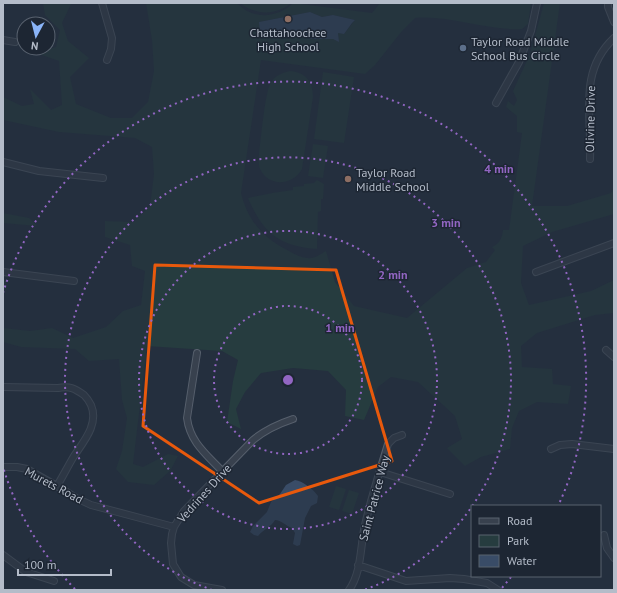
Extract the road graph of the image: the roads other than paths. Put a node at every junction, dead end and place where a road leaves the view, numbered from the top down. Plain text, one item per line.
1 (102, 3) edge
2 (537, 3) edge
3 (608, 3) edge
4 (614, 22) edge
5 (614, 38) edge
6 (3, 40) edge
7 (15, 42) dead end
8 (107, 60) dead end
9 (496, 103) dead end
10 (590, 159) dead end
11 (3, 162) edge
12 (102, 178) dead end
13 (614, 243) edge
14 (3, 272) edge
15 (536, 272) dead end
16 (74, 281) dead end
17 (606, 350) dead end
18 (197, 353) dead end
19 (614, 357) edge
20 (3, 387) edge
21 (293, 419) dead end
22 (402, 435) dead end
23 (551, 449) dead end
24 (614, 449) edge
25 (3, 467) edge
26 (222, 471) junction
27 (380, 472) junction
28 (57, 486) junction
29 (450, 494) dead end
30 (174, 527) junction
31 (604, 535) dead end
32 (3, 554) edge
33 (614, 558) edge
34 (358, 564) junction
35 (54, 581) dead end
36 (222, 590) edge
37 (349, 590) edge
38 (498, 590) edge

1 - 8 street
2 - 9 street
3 - 4 street
5 - 10 street, Olivine Drive
6 - 7 street
11 - 12 street
13 - 15 street
14 - 16 street
17 - 19 street
18 - 26 street
20 - 28 street
21 - 26 street, Vedrines Drive
22 - 27 street, Saint Patrice Way
23 - 24 street
25 - 28 street, Murets Road
26 - 30 street, Vedrines Drive
27 - 29 street
27 - 34 street, Saint Patrice Way
28 - 30 street, Murets Road
30 - 36 street, Vedrines Drive
31 - 33 street
32 - 35 street
34 - 37 street, Saint Patrice Way
34 - 38 street

